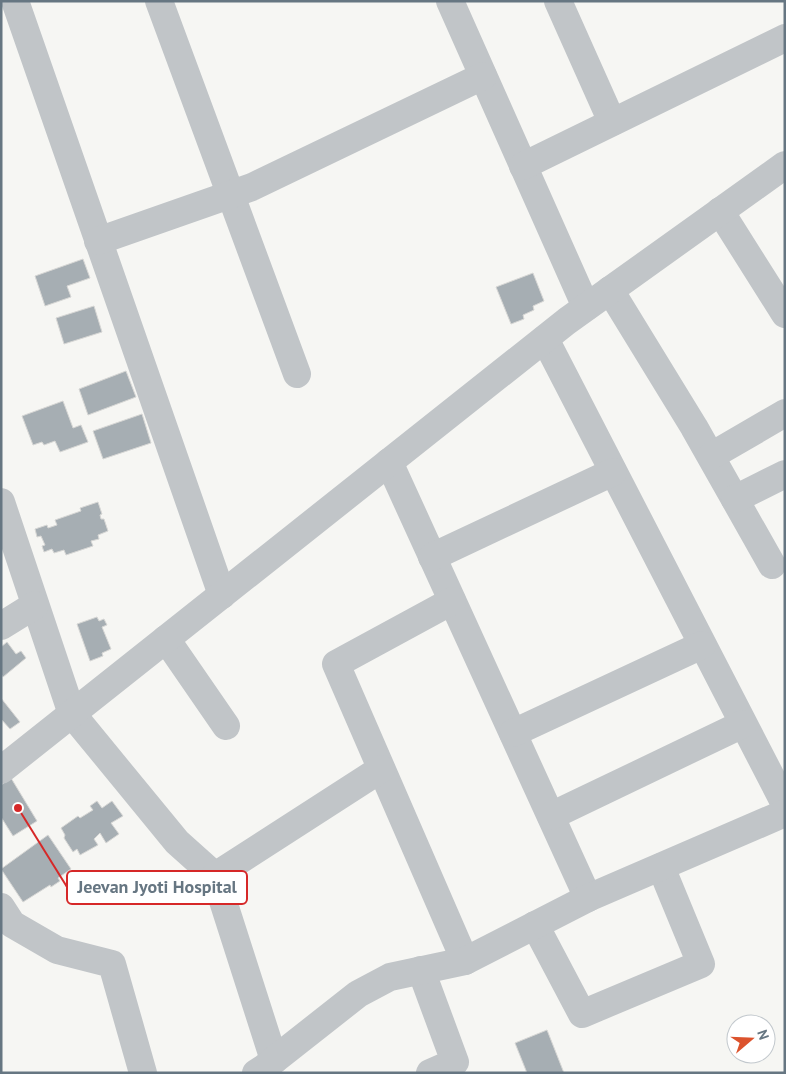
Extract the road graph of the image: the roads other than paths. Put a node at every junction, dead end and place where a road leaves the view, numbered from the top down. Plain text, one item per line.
1 (15, 1) edge
2 (159, 1) edge
3 (450, 1) edge
4 (558, 1) edge
5 (785, 38) edge
6 (483, 76) junction
7 (612, 122) junction
8 (785, 165) edge
9 (523, 166) junction
10 (230, 195) junction
11 (720, 211) junction
12 (98, 241) junction
13 (610, 290) junction
14 (586, 307) junction
15 (785, 314) edge
16 (545, 339) junction
17 (297, 374) dead end
18 (785, 413) edge
19 (711, 456) junction
20 (389, 462) junction
21 (613, 472) junction
22 (785, 474) edge
23 (735, 499) junction
24 (3, 511) edge
25 (432, 557) junction
26 (772, 565) dead end
27 (222, 595) junction
28 (452, 601) junction
29 (35, 605) junction
30 (1, 626) edge
31 (166, 640) junction
32 (702, 644) junction
33 (72, 714) junction
34 (743, 724) junction
35 (226, 726) dead end
36 (513, 733) junction
37 (381, 769) junction
38 (1, 770) edge
39 (785, 804) edge
40 (785, 813) edge
41 (551, 816) junction
42 (661, 867) junction
43 (215, 876) junction
44 (588, 898) junction
45 (1, 907) edge
46 (535, 925) junction
47 (464, 961) junction
48 (421, 970) junction
49 (263, 1069) edge
50 (143, 1073) edge
51 (430, 1073) edge

1 - 12 street
2 - 10 street
3 - 6 street
4 - 7 street
5 - 7 street
6 - 9 street
6 - 10 street
7 - 9 street
8 - 11 street
9 - 14 street
10 - 12 street
10 - 17 street
11 - 13 street
11 - 15 street
12 - 27 street
13 - 14 street
13 - 19 street
14 - 16 street
16 - 20 street
16 - 21 street
18 - 19 street
19 - 23 street
20 - 25 street
20 - 27 street
21 - 25 street
21 - 32 street
22 - 23 street
23 - 26 street
24 - 29 street
25 - 28 street
27 - 31 street
28 - 36 street
28 - 37 street
29 - 30 street
29 - 33 street
31 - 33 street
31 - 35 street
32 - 34 street
32 - 36 street
33 - 38 street
33 - 43 street
34 - 39 street
34 - 41 street
36 - 41 street
37 - 43 street
37 - 47 street
40 - 42 street
41 - 44 street
42 - 44 street
42 - 46 street
43 - 49 street
44 - 46 street
45 - 50 street
46 - 47 street
47 - 48 street
48 - 49 street
48 - 51 street

